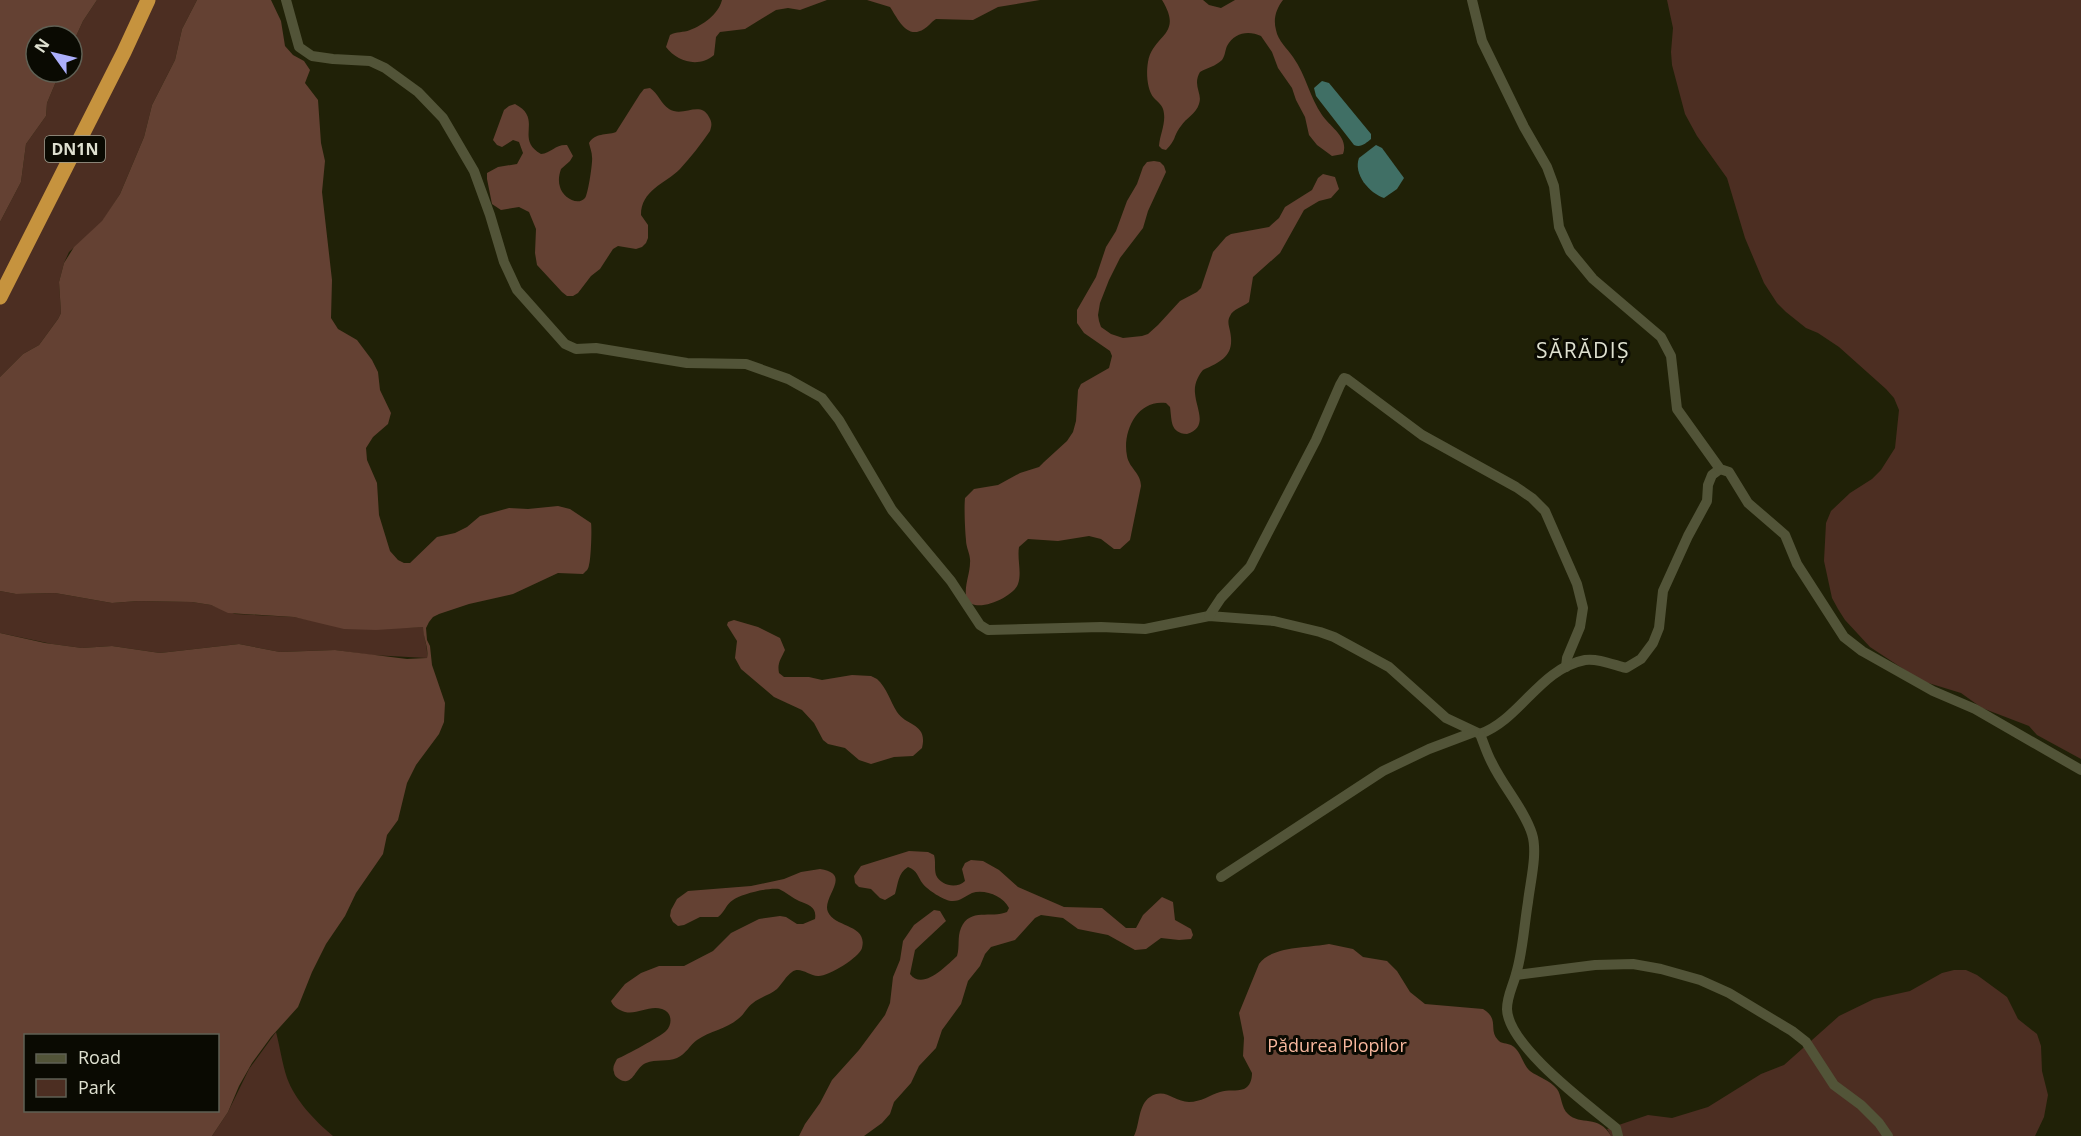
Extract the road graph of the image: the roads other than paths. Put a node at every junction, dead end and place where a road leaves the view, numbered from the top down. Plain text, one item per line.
1 (148, 0) edge
2 (286, 0) edge
3 (1472, 0) edge
4 (0, 297) edge
5 (1720, 469) junction
6 (1209, 616) junction
7 (1566, 667) junction
8 (1477, 733) junction
9 (2081, 770) edge
10 (1221, 877) dead end
11 (1516, 975) junction
12 (1618, 1136) edge
13 (1888, 1136) edge

1 - 4 highway, DN1N
2 - 6 street
3 - 5 street
5 - 7 street
5 - 9 street
6 - 7 street
6 - 8 street
7 - 8 street
8 - 10 street
8 - 11 street
11 - 12 street
11 - 13 street

